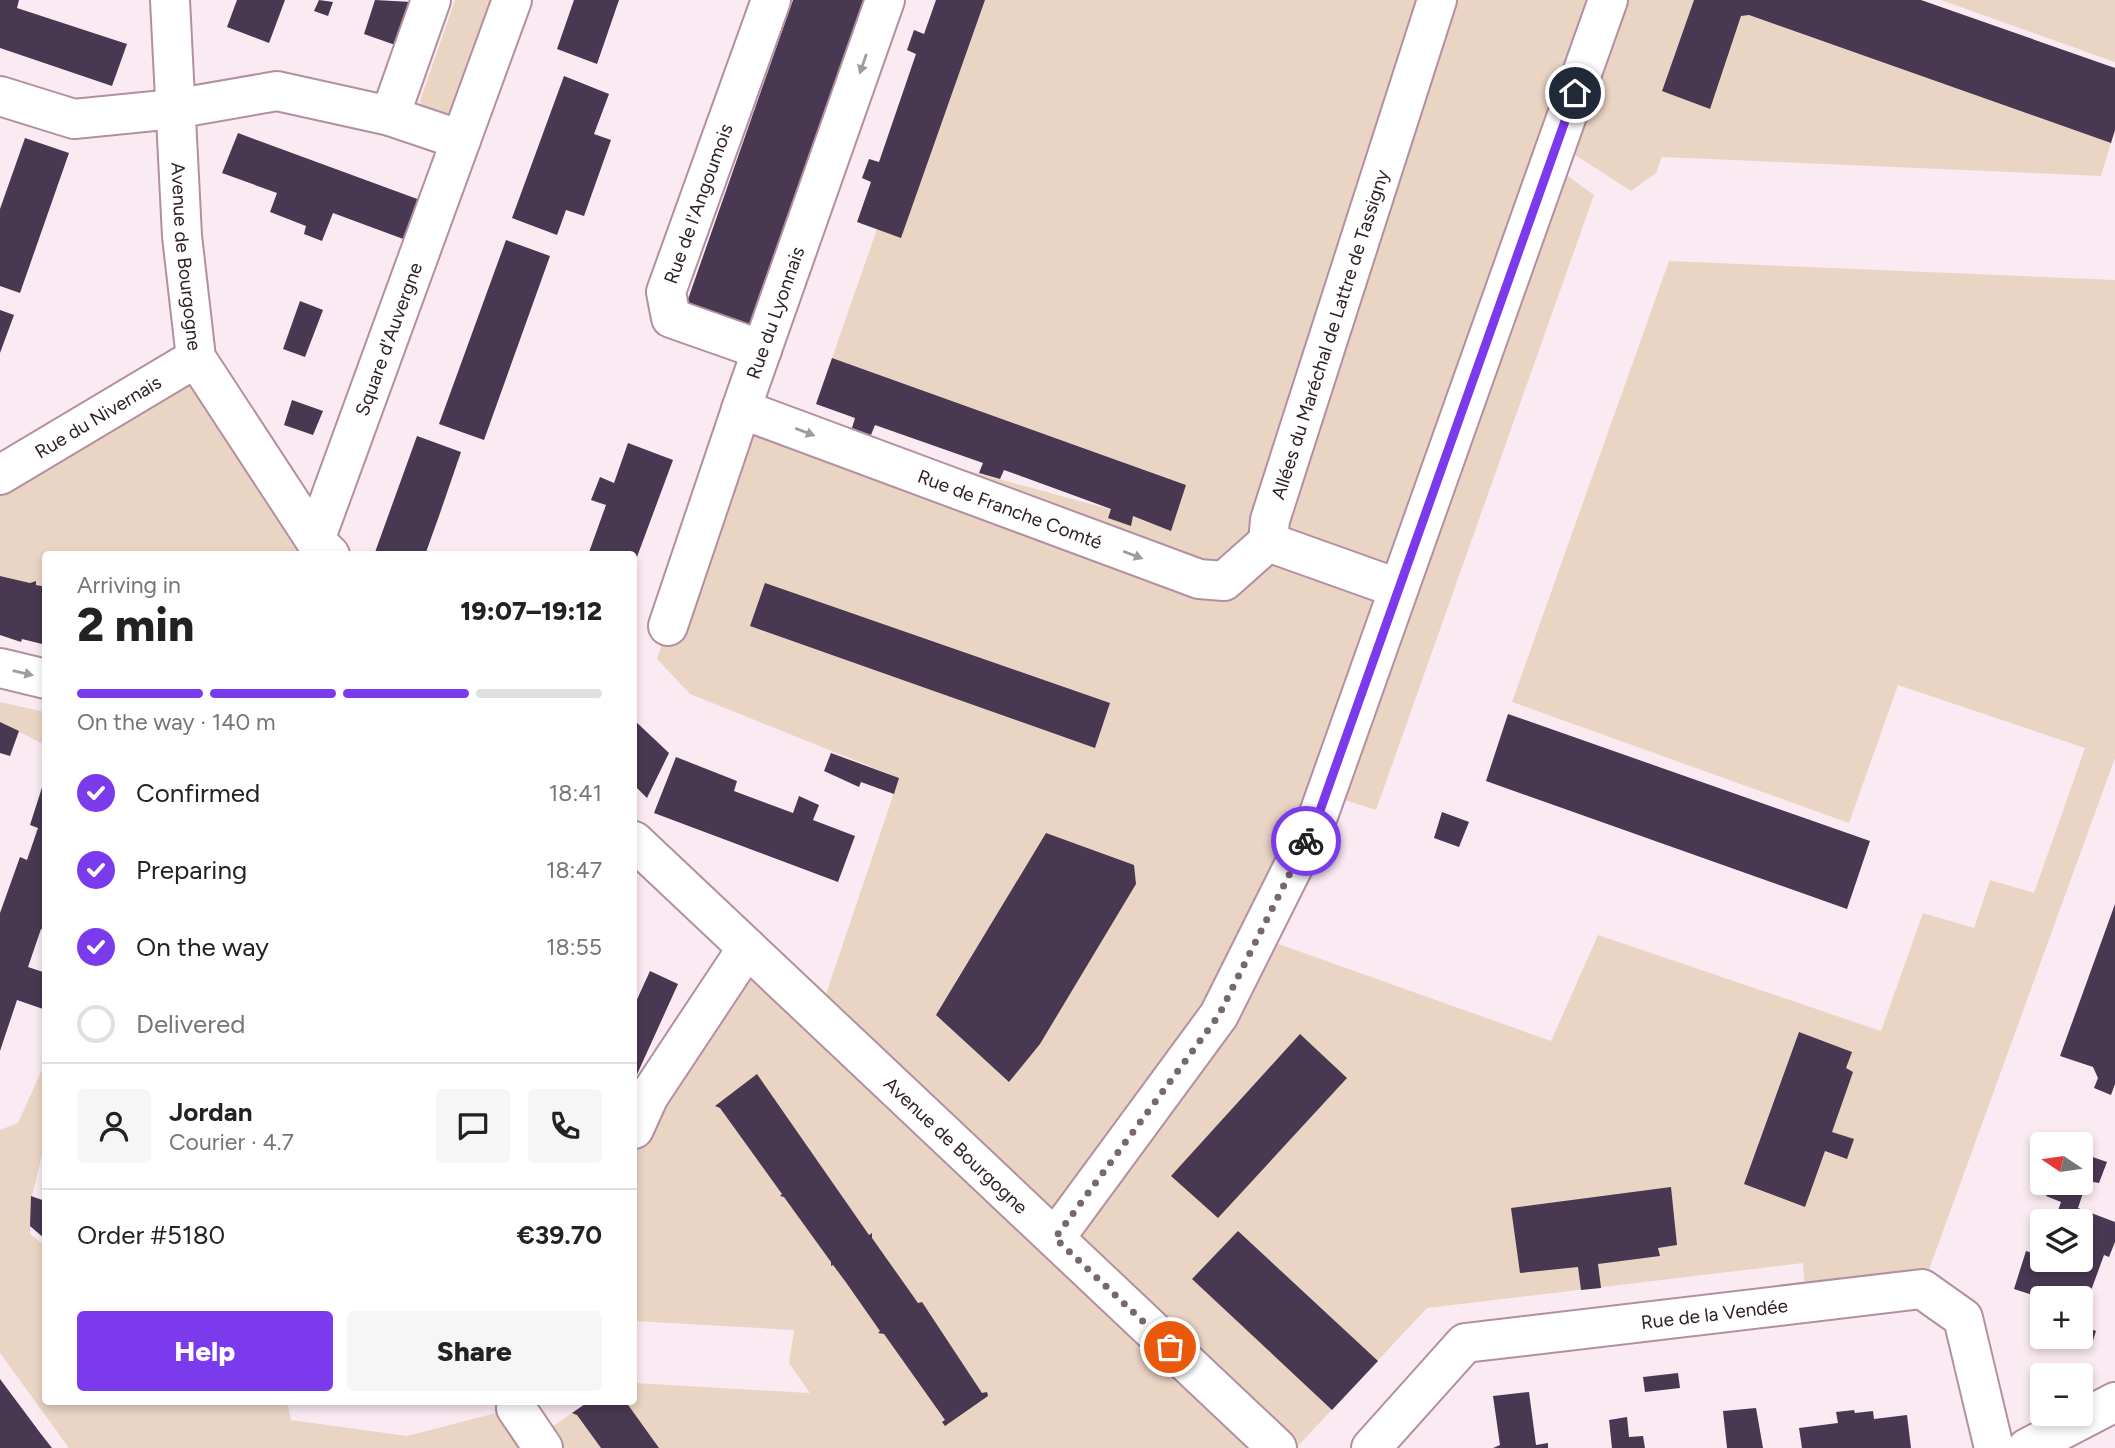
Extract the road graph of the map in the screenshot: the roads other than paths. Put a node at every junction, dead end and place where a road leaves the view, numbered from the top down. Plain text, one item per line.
1 (170, 0) edge
2 (431, 0) edge
3 (512, 0) edge
4 (771, 0) edge
5 (885, 0) edge
6 (1437, 0) edge
7 (1608, 0) edge
8 (0, 96) edge
9 (174, 109) junction
10 (390, 116) junction
11 (461, 140) junction
12 (762, 350) junction
13 (196, 358) junction
14 (741, 408) junction
15 (0, 475) edge
16 (1268, 542) junction
17 (323, 548) edge
18 (1397, 588) junction
19 (668, 626) dead end
20 (0, 668) edge
21 (42, 678) edge
22 (637, 844) edge
23 (747, 948) junction
24 (637, 1122) edge
25 (1055, 1238) junction
26 (2115, 1402) edge
27 (517, 1405) edge
28 (543, 1448) edge
29 (1277, 1448) edge
30 (1371, 1448) edge
31 (1993, 1448) edge
32 (2027, 1448) edge

1 - 9 street, Avenue de Bourgogne
2 - 10 street
3 - 11 street, Square d'Auvergne
4 - 12 street, Rue de l'Angoumois
5 -> 12 street, Rue du Lyonnais
6 - 16 street, Allées du Maréchal de Lattre de Tassigny
7 - 18 street
8 - 9 street
9 - 10 street
9 - 13 street, Avenue de Bourgogne
10 - 11 street
11 - 17 street, Square d'Auvergne
12 - 14 street, Rue du Lyonnais
13 - 15 street, Rue du Nivernais
13 - 17 street, Avenue de Bourgogne
14 -> 16 street, Rue de Franche Comté
14 - 19 street, Rue du Lyonnais
16 - 18 street
18 - 25 street
20 -> 21 street
22 - 23 street, Avenue de Bourgogne
23 - 24 street
23 - 25 street, Avenue de Bourgogne
25 - 29 street, Avenue de Bourgogne
26 - 32 street
27 - 28 street
30 - 31 street, Rue de la Vendée

